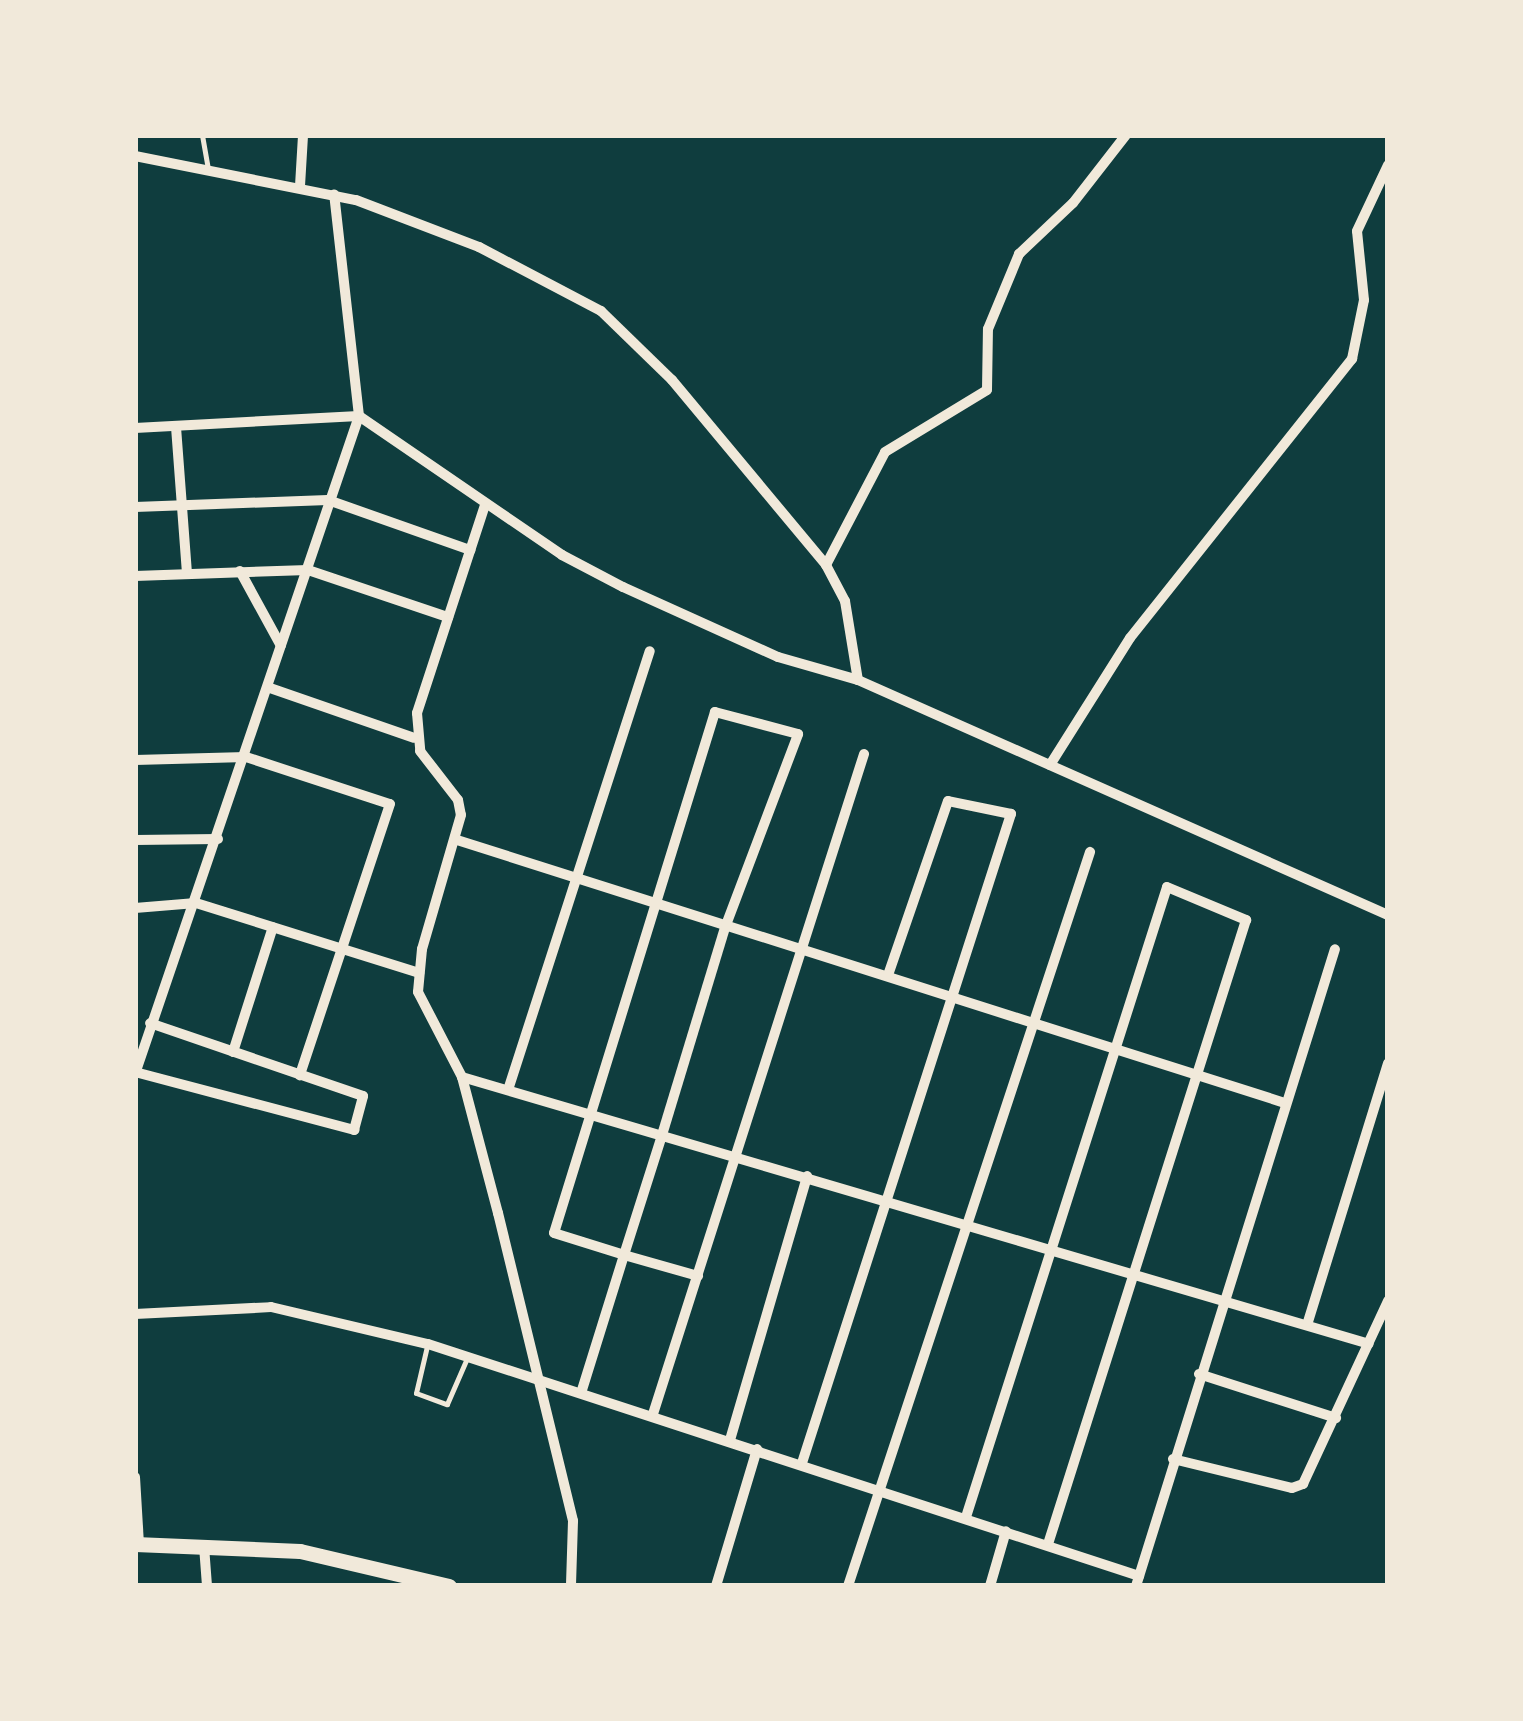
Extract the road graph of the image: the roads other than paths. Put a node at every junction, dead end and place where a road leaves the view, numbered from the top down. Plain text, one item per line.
1 (202, 135) edge
2 (302, 135) edge
3 (1126, 135) edge
4 (135, 156) edge
5 (1388, 165) edge
6 (208, 168) junction
7 (300, 186) junction
8 (334, 194) junction
9 (359, 416) junction
10 (176, 426) junction
11 (135, 428) edge
12 (328, 500) junction
13 (485, 505) junction
14 (135, 507) edge
15 (182, 508) junction
16 (470, 550) junction
17 (826, 565) junction
18 (308, 570) junction
19 (240, 571) junction
20 (186, 574) junction
21 (135, 576) edge
22 (448, 617) junction
23 (281, 646) junction
24 (650, 651) dead end
25 (858, 680) junction
26 (270, 688) junction
27 (414, 738) junction
28 (864, 754) dead end
29 (246, 757) junction
30 (135, 760) edge
31 (1050, 765) junction
32 (135, 840) edge
33 (218, 840) junction
34 (457, 840) junction
35 (1090, 852) dead end
36 (577, 878) junction
37 (655, 902) junction
38 (196, 904) junction
39 (135, 908) edge
40 (1388, 915) edge
41 (726, 924) junction
42 (273, 927) junction
43 (342, 948) junction
44 (802, 948) junction
45 (1335, 948) dead end
46 (419, 973) junction
47 (888, 975) junction
48 (952, 995) junction
49 (1034, 1022) junction
50 (150, 1024) junction
51 (1116, 1047) junction
52 (233, 1052) junction
53 (1388, 1063) edge
54 (1196, 1072) junction
55 (135, 1073) edge
56 (300, 1075) junction
57 (462, 1077) junction
58 (508, 1090) junction
59 (1282, 1102) junction
60 (587, 1113) junction
61 (662, 1134) junction
62 (736, 1156) junction
63 (806, 1176) junction
64 (885, 1199) junction
65 (968, 1223) junction
66 (1052, 1249) junction
67 (624, 1255) junction
68 (1130, 1273) junction
69 (698, 1276) junction
70 (1220, 1300) junction
71 (1388, 1301) edge
72 (135, 1314) edge
73 (1307, 1326) junction
74 (428, 1344) junction
75 (1369, 1344) junction
76 (468, 1356) junction
77 (1198, 1374) junction
78 (534, 1375) junction
79 (582, 1390) junction
80 (653, 1414) junction
81 (1336, 1418) junction
82 (730, 1440) junction
83 (758, 1448) junction
84 (1174, 1459) junction
85 (802, 1464) junction
86 (135, 1477) edge
87 (880, 1489) junction
88 (966, 1517) junction
89 (1006, 1531) junction
90 (137, 1544) edge
91 (1048, 1544) junction
92 (204, 1546) junction
93 (1137, 1581) edge
94 (207, 1586) edge
95 (448, 1586) edge
96 (570, 1586) edge
97 (716, 1586) edge
98 (848, 1586) edge
99 (990, 1586) edge

1 - 6 lane
2 - 7 street
3 - 17 street
4 - 6 street
5 - 31 street
6 - 7 street
7 - 8 street
8 - 9 street
8 - 17 street
9 - 10 street
9 - 12 street
9 - 13 street
10 - 11 street
10 - 15 street
12 - 15 street
12 - 16 street
12 - 18 street
13 - 16 street
13 - 25 street
14 - 15 street
15 - 20 street
16 - 22 street
17 - 25 street
18 - 19 street
18 - 22 street
18 - 23 street
19 - 20 street
19 - 23 street
20 - 21 street
22 - 27 street
23 - 26 street
24 - 36 street
25 - 31 street
26 - 27 street
26 - 29 street
27 - 34 street
28 - 44 street
29 - 30 street
29 - 33 street
29 - 43 street
31 - 40 street
32 - 33 street
33 - 38 street
34 - 36 street
34 - 46 street
35 - 49 street
36 - 37 street
36 - 58 street
37 - 41 street
37 - 41 street
37 - 60 street
38 - 39 street
38 - 42 street
38 - 50 street
41 - 44 street
41 - 61 street
42 - 43 street
42 - 52 street
43 - 46 street
43 - 56 street
44 - 47 street
44 - 62 street
45 - 59 street
46 - 57 street
47 - 48 street
47 - 48 street
48 - 49 street
48 - 64 street
49 - 51 street
49 - 65 street
50 - 52 street
50 - 55 street
51 - 54 street
51 - 54 street
51 - 66 street
52 - 56 street
53 - 73 street
54 - 59 street
54 - 68 street
55 - 56 street
57 - 58 street
57 - 78 street
58 - 60 street
59 - 70 street
60 - 61 street
60 - 67 street
61 - 62 street
61 - 67 street
62 - 63 street
62 - 69 street
63 - 64 street
63 - 82 street
64 - 65 street
64 - 85 street
65 - 66 street
65 - 87 street
66 - 68 street
66 - 88 street
67 - 69 street
67 - 79 street
68 - 70 street
68 - 91 street
69 - 80 street
70 - 73 street
70 - 77 street
71 - 75 street
72 - 74 street
73 - 75 street
74 - 76 street
74 - 76 lane
75 - 81 street
76 - 78 street
77 - 81 street
77 - 84 street
78 - 79 street
78 - 96 street
79 - 80 street
80 - 82 street
81 - 84 street
82 - 83 street
83 - 85 street
83 - 97 street
84 - 93 street
85 - 87 street
86 - 90 street
87 - 88 street
87 - 98 street
88 - 89 street
89 - 91 street
89 - 99 street
90 - 92 main road
91 - 93 street
92 - 94 street
92 - 95 main road

